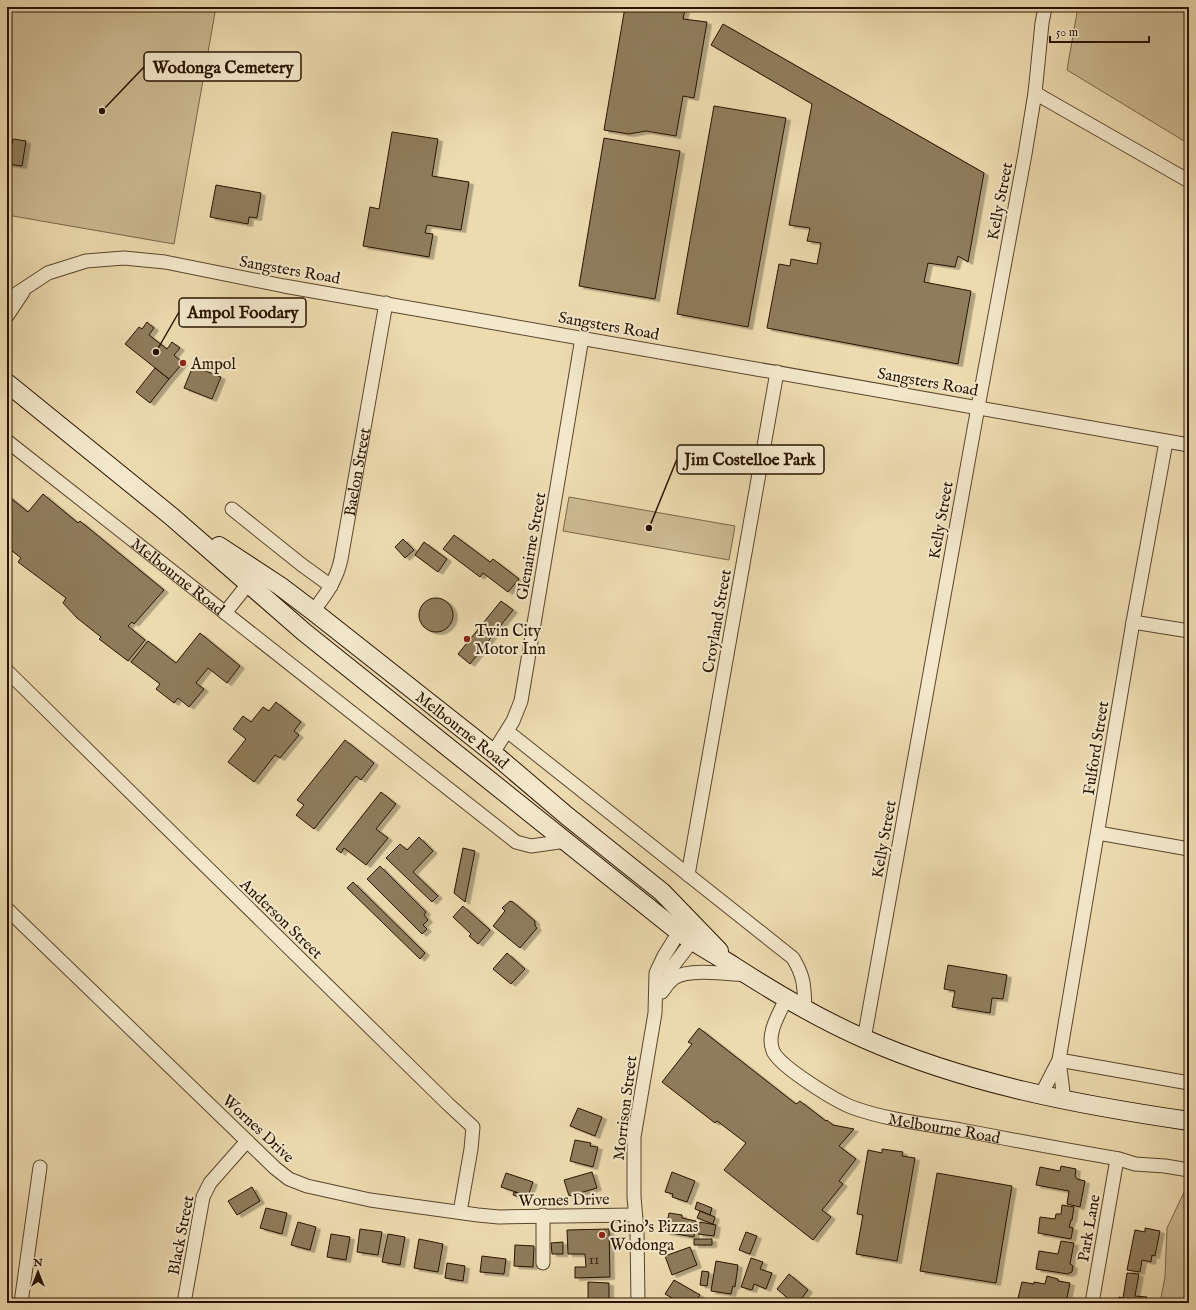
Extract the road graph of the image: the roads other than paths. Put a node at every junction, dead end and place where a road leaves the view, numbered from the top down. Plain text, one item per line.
1 (1045, 7) edge
2 (1036, 93) junction
3 (1189, 181) edge
4 (27, 286) junction
5 (7, 300) edge
6 (386, 303) junction
7 (7, 316) edge
8 (582, 338) junction
9 (777, 372) junction
10 (7, 383) edge
11 (978, 407) junction
12 (7, 441) edge
13 (1166, 442) junction
14 (1189, 446) edge
15 (232, 509) dead end
16 (171, 516) junction
17 (248, 584) junction
18 (331, 586) junction
19 (313, 611) junction
20 (225, 613) junction
21 (1133, 622) junction
22 (1189, 631) edge
23 (304, 632) junction
24 (7, 671) edge
25 (507, 731) junction
26 (493, 753) junction
27 (567, 816) junction
28 (1098, 832) junction
29 (561, 836) junction
30 (1189, 849) edge
31 (688, 875) junction
32 (7, 909) edge
33 (689, 933) junction
34 (741, 971) junction
35 (662, 992) junction
36 (786, 999) junction
37 (805, 1010) junction
38 (655, 1013) junction
39 (864, 1039) junction
40 (1059, 1060) junction
41 (1189, 1083) edge
42 (1041, 1095) junction
43 (1064, 1100) junction
44 (1189, 1121) edge
45 (247, 1141) junction
46 (1118, 1159) junction
47 (40, 1167) dead end
48 (1189, 1170) edge
49 (460, 1212) junction
50 (543, 1215) junction
51 (635, 1215) junction
52 (543, 1263) dead end
53 (21, 1303) edge
54 (184, 1303) edge
55 (638, 1303) edge
56 (1092, 1303) edge

1 - 2 street, Kelly Street
2 - 3 street
2 - 11 street, Kelly Street
4 - 5 street, Sangsters Road
4 - 6 street, Sangsters Road
4 - 7 street, Sangsters Road
6 - 8 street, Sangsters Road
6 - 18 street, Baelon Street
8 - 9 street, Sangsters Road
8 - 25 street, Glenairne Street
9 - 11 street, Sangsters Road
9 - 31 street, Croyland Street
10 - 16 main road, Melbourne Road
11 - 13 street, Sangsters Road
11 - 39 street, Kelly Street
12 - 20 street, Melbourne Road
13 - 14 street, Sangsters Road
13 - 21 street, Fulford Street
15 - 18 street
16 - 17 main road, Melbourne Road
16 - 19 main road, Melbourne Road
17 - 20 street
17 - 23 main road, Melbourne Road
18 - 19 street, Baelon Street
19 - 23 main road, Baelon Street
19 - 26 main road, Melbourne Road
20 - 29 street, Melbourne Road
21 - 22 street
21 - 28 street, Fulford Street
23 - 29 main road, Melbourne Road
24 - 49 street, Anderson Street
25 - 26 street, Glenairne Street
25 - 31 street, Melbourne Road
26 - 27 main road, Melbourne Road
27 - 29 main road
27 - 33 main road, Melbourne Road
28 - 30 street
28 - 40 street, Fulford Street
29 - 33 main road, Melbourne Road
31 - 37 street, Melbourne Road
32 - 45 street, Wornes Drive
33 - 34 main road, Melbourne Road
33 - 35 street, Morrison Street
33 - 38 street, Morrison Street
34 - 35 street, Morrison Street
34 - 36 main road, Melbourne Road
35 - 38 street, Morrison Street
36 - 37 main road, Melbourne Road
36 - 46 street, Melbourne Road
37 - 39 main road, Melbourne Road
38 - 51 street, Morrison Street
39 - 42 main road, Melbourne Road
40 - 41 street
40 - 42 street, Fulford Street
40 - 43 street, Fulford Street
42 - 43 main road, Melbourne Road
43 - 44 main road, Melbourne Road
45 - 49 street, Wornes Drive
45 - 54 street, Black Street
46 - 48 street, Melbourne Road
46 - 56 street, Park Lane
47 - 53 street
49 - 50 street, Wornes Drive
50 - 51 street, Wornes Drive
50 - 52 street
51 - 55 street, Morrison Street

